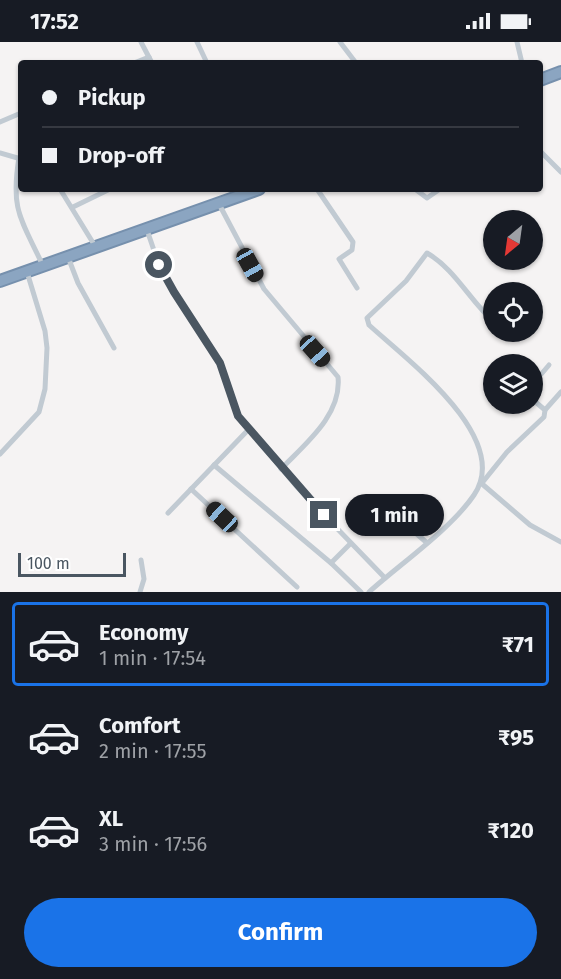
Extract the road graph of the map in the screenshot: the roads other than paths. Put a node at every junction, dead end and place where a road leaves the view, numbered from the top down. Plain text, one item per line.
1 (141, 42) edge
2 (197, 42) edge
3 (340, 42) edge
4 (517, 42) edge
5 (149, 57) junction
6 (142, 60) edge
7 (150, 60) edge
8 (206, 60) edge
9 (354, 60) edge
10 (521, 60) edge
11 (561, 72) edge
12 (543, 79) edge
13 (18, 114) edge
14 (0, 122) edge
15 (0, 153) edge
16 (543, 154) edge
17 (18, 158) edge
18 (18, 167) edge
19 (561, 172) edge
20 (62, 192) edge
21 (104, 192) edge
22 (252, 192) edge
23 (319, 192) edge
24 (419, 192) edge
25 (436, 192) edge
26 (219, 204) junction
27 (73, 207) junction
28 (147, 230) junction
29 (96, 248) junction
30 (68, 257) junction
31 (43, 266) junction
32 (27, 272) junction
33 (0, 281) edge
34 (357, 288) dead end
35 (483, 312) edge
36 (114, 348) dead end
37 (549, 365) dead end
38 (543, 372) edge
39 (561, 392) edge
40 (545, 411) joint
41 (248, 430) junction
42 (0, 454) edge
43 (214, 465) junction
44 (281, 469) junction
45 (481, 483) junction
46 (191, 489) junction
47 (381, 503) dead end
48 (168, 513) dead end
49 (426, 542) junction
50 (561, 542) edge
51 (350, 544) junction
52 (141, 560) dead end
53 (331, 563) junction
54 (385, 578) junction
55 (297, 587) dead end
56 (140, 592) edge
57 (361, 592) edge
58 (369, 592) edge

1 - 5 street
2 - 8 street
3 - 9 street
4 - 10 street
5 - 6 street
5 - 7 street
11 - 12 highway
13 - 14 street
15 - 17 street
16 - 19 street
18 - 31 street
20 - 27 street
21 - 27 street
22 - 26 highway
23 - 34 street
24 - 25 street
26 - 28 highway
26 - 44 street
27 - 29 street
28 - 29 highway
28 - 41 street
29 - 30 highway
30 - 31 highway
30 - 36 street
31 - 32 highway
32 - 33 highway
32 - 42 street
35 - 45 street
37 - 38 street
39 - 40 street
40 - 45 street
41 - 43 street
41 - 44 street
43 - 46 street
43 - 53 street
44 - 51 street
45 - 49 street
45 - 50 street
46 - 48 street
46 - 55 street
47 - 49 street
49 - 54 street
51 - 53 street
51 - 54 street
52 - 56 street
53 - 57 street
54 - 58 street

